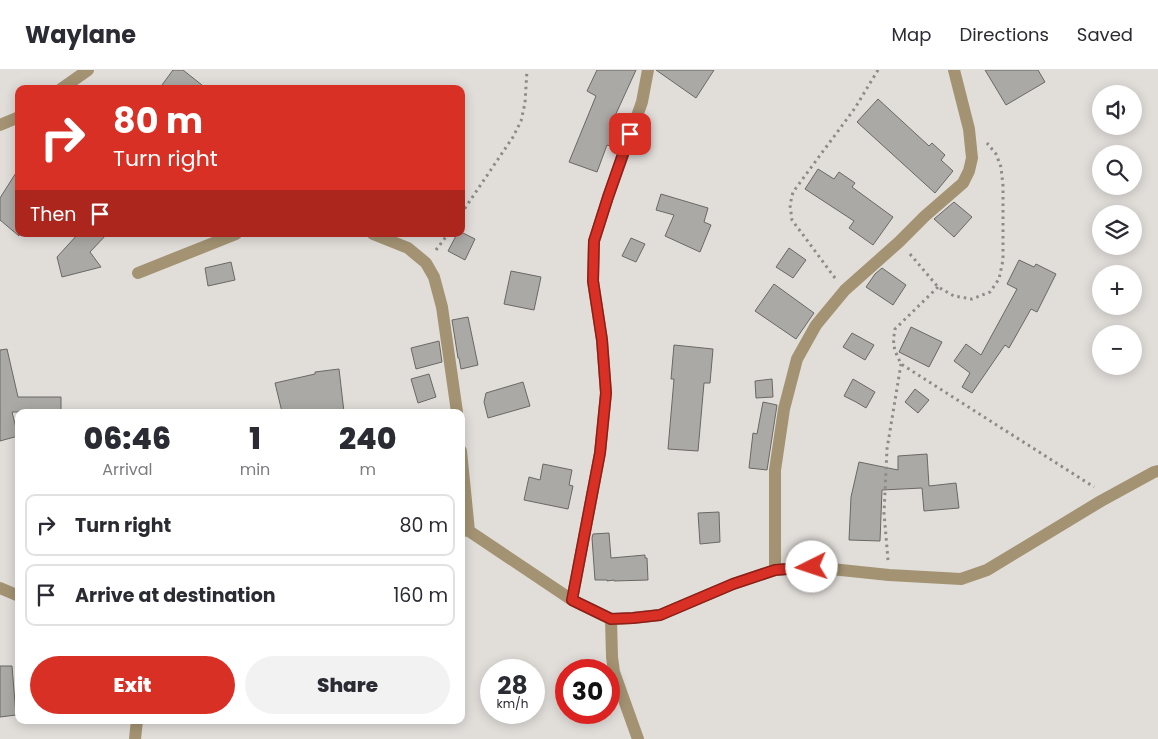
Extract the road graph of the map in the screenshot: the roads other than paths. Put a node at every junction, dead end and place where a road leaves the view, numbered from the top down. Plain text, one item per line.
1 (88, 70) edge
2 (648, 70) edge
3 (954, 70) edge
4 (67, 85) edge
5 (15, 119) edge
6 (0, 125) edge
7 (228, 237) edge
8 (380, 237) edge
9 (138, 273) dead end
10 (457, 409) edge
11 (1158, 472) edge
12 (465, 530) edge
13 (775, 570) junction
14 (0, 588) edge
15 (15, 594) edge
16 (572, 600) junction
17 (611, 619) junction
18 (137, 724) edge
19 (135, 739) edge
20 (638, 739) edge

1 - 4 street
2 - 16 street
3 - 13 street
5 - 6 street
7 - 9 street
8 - 10 street
11 - 13 street
12 - 16 street
13 - 17 street
14 - 15 street
16 - 17 street
17 - 20 street
18 - 19 street

